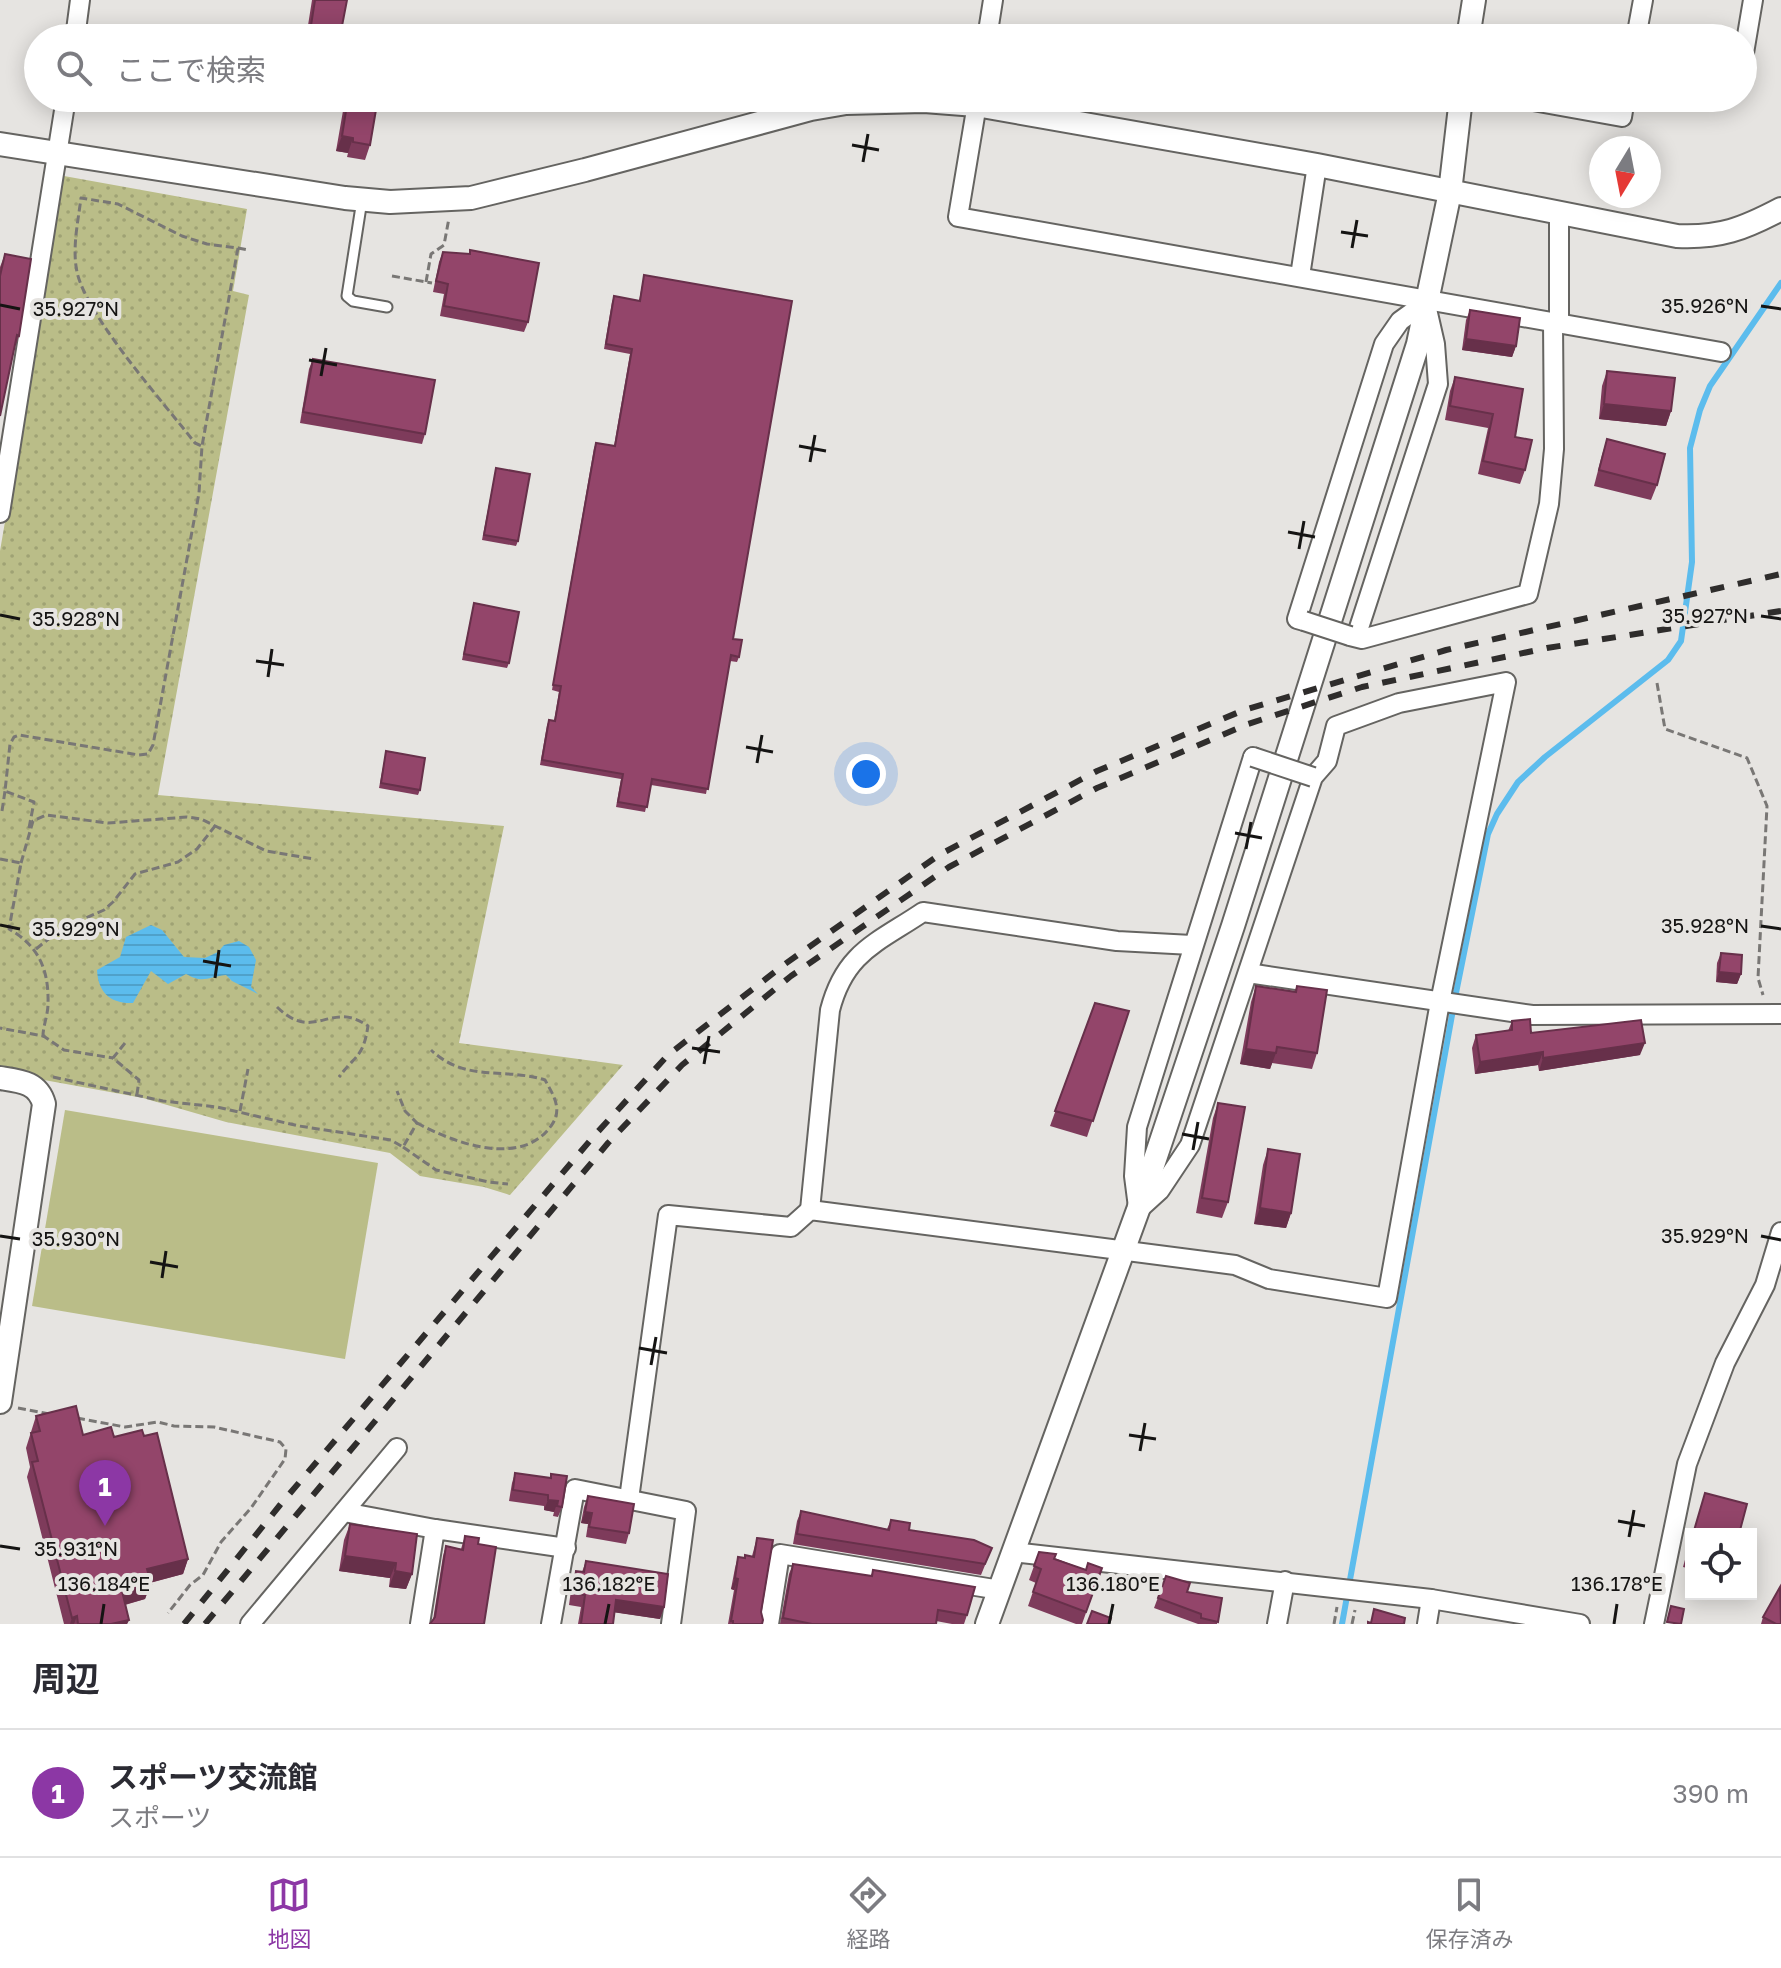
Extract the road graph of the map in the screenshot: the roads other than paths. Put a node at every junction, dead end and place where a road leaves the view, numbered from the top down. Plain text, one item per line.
1 (80, 0) edge
2 (993, 0) edge
3 (1474, 0) edge
4 (1643, 0) edge
5 (1753, 0) edge
6 (77, 24) edge
7 (989, 24) edge
8 (1470, 24) edge
9 (1639, 24) edge
10 (1749, 24) edge
11 (64, 112) edge
12 (804, 112) edge
13 (975, 112) edge
14 (1031, 112) edge
15 (1459, 112) edge
16 (1594, 112) edge
17 (1623, 112) edge
18 (0, 144) edge
19 (58, 153) junction
20 (1317, 165) junction
21 (1450, 192) junction
22 (362, 200) junction
23 (1781, 209) edge
24 (1559, 214) junction
25 (1300, 276) junction
26 (1428, 305) junction
27 (387, 307) dead end
28 (1556, 323) junction
29 (1721, 352) dead end
30 (0, 513) edge
31 (1353, 637) junction
32 (1313, 777) junction
33 (1192, 945) junction
34 (1248, 973) junction
35 (1448, 1003) junction
36 (1774, 1014) edge
37 (0, 1078) edge
38 (810, 1210) junction
39 (1138, 1210) junction
40 (1781, 1232) edge
41 (1123, 1249) junction
42 (8, 1405) edge
43 (397, 1448) dead end
44 (629, 1499) junction
45 (344, 1512) junction
46 (435, 1529) junction
47 (566, 1548) junction
48 (1013, 1552) junction
49 (1285, 1581) junction
50 (1000, 1590) junction
51 (1431, 1599) junction
52 (250, 1624) edge
53 (420, 1624) edge
54 (551, 1624) edge
55 (671, 1624) edge
56 (769, 1624) edge
57 (987, 1624) edge
58 (1277, 1624) edge
59 (1427, 1624) edge
60 (1580, 1624) edge
61 (1654, 1624) edge

1 - 6 street
2 - 7 street
3 - 8 street
4 - 9 street
5 - 10 street
11 - 19 street
12 - 22 street
13 - 25 street
14 - 20 street
15 - 21 street
16 - 17 street
18 - 19 street
19 - 22 street
19 - 30 street
20 - 21 street
20 - 25 street
21 - 24 street
21 - 26 street
22 - 27 lane
23 - 24 street
24 - 28 street
25 - 26 street
26 - 28 street
26 - 31 street
26 - 31 street, bridge
26 - 39 street
28 - 29 street
28 - 31 street
32 - 33 street, bridge
32 - 34 street
32 - 35 street
33 - 38 street
33 - 39 street
34 - 35 street
34 - 39 street
35 - 36 street
35 - 41 street
37 - 42 street
38 - 41 street
38 - 44 street
39 - 41 street
40 - 61 street
41 - 48 street
43 - 45 street
44 - 47 street
44 - 55 street
45 - 46 street
45 - 52 street
46 - 47 street
46 - 53 street
47 - 54 street
48 - 49 street
48 - 50 street
49 - 51 street
49 - 58 street
50 - 56 street
50 - 57 street
51 - 59 street
51 - 60 street

